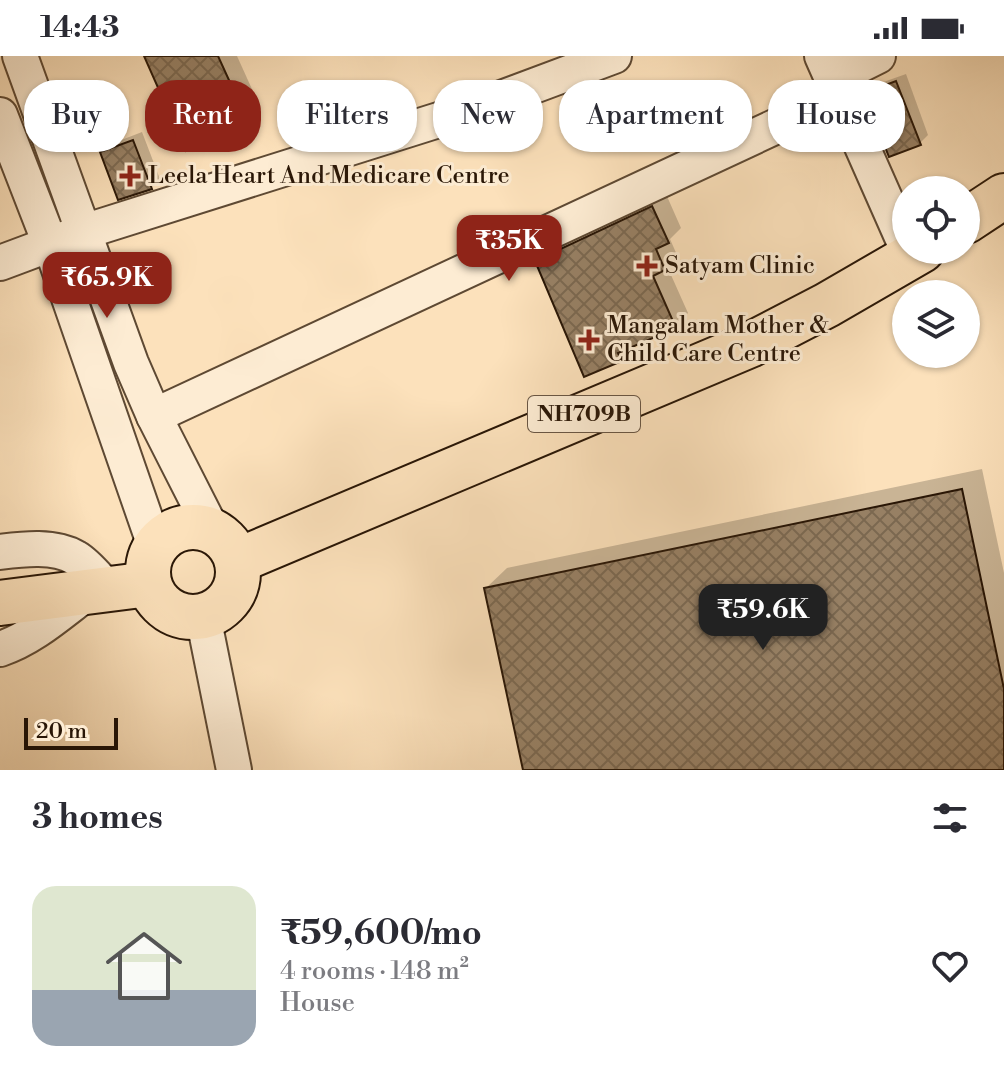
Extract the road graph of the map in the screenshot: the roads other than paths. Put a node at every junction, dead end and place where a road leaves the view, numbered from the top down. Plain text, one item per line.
1 (20, 56) edge
2 (614, 56) edge
3 (878, 56) edge
4 (831, 77) edge
5 (0, 115) edge
6 (1004, 196) edge
7 (892, 208) edge
8 (980, 212) edge
9 (83, 232) junction
10 (51, 246) junction
11 (0, 263) edge
12 (892, 263) edge
13 (154, 416) junction
14 (224, 546) junction
15 (0, 552) edge
16 (125, 578) junction
17 (0, 603) edge
18 (203, 616) junction
19 (0, 649) edge
20 (234, 770) edge

1 - 9 street
2 - 9 street
3 - 4 street
4 - 7 street
4 - 13 street
5 - 10 street
6 - 8 highway
9 - 10 street
9 - 13 street
10 - 11 street
10 - 16 street
12 - 14 highway, NH709B
13 - 14 street
14 - 16 highway, NH709B
14 - 18 highway
15 - 16 street
16 - 17 highway, NH709B
16 - 18 highway
16 - 19 street
18 - 20 street

